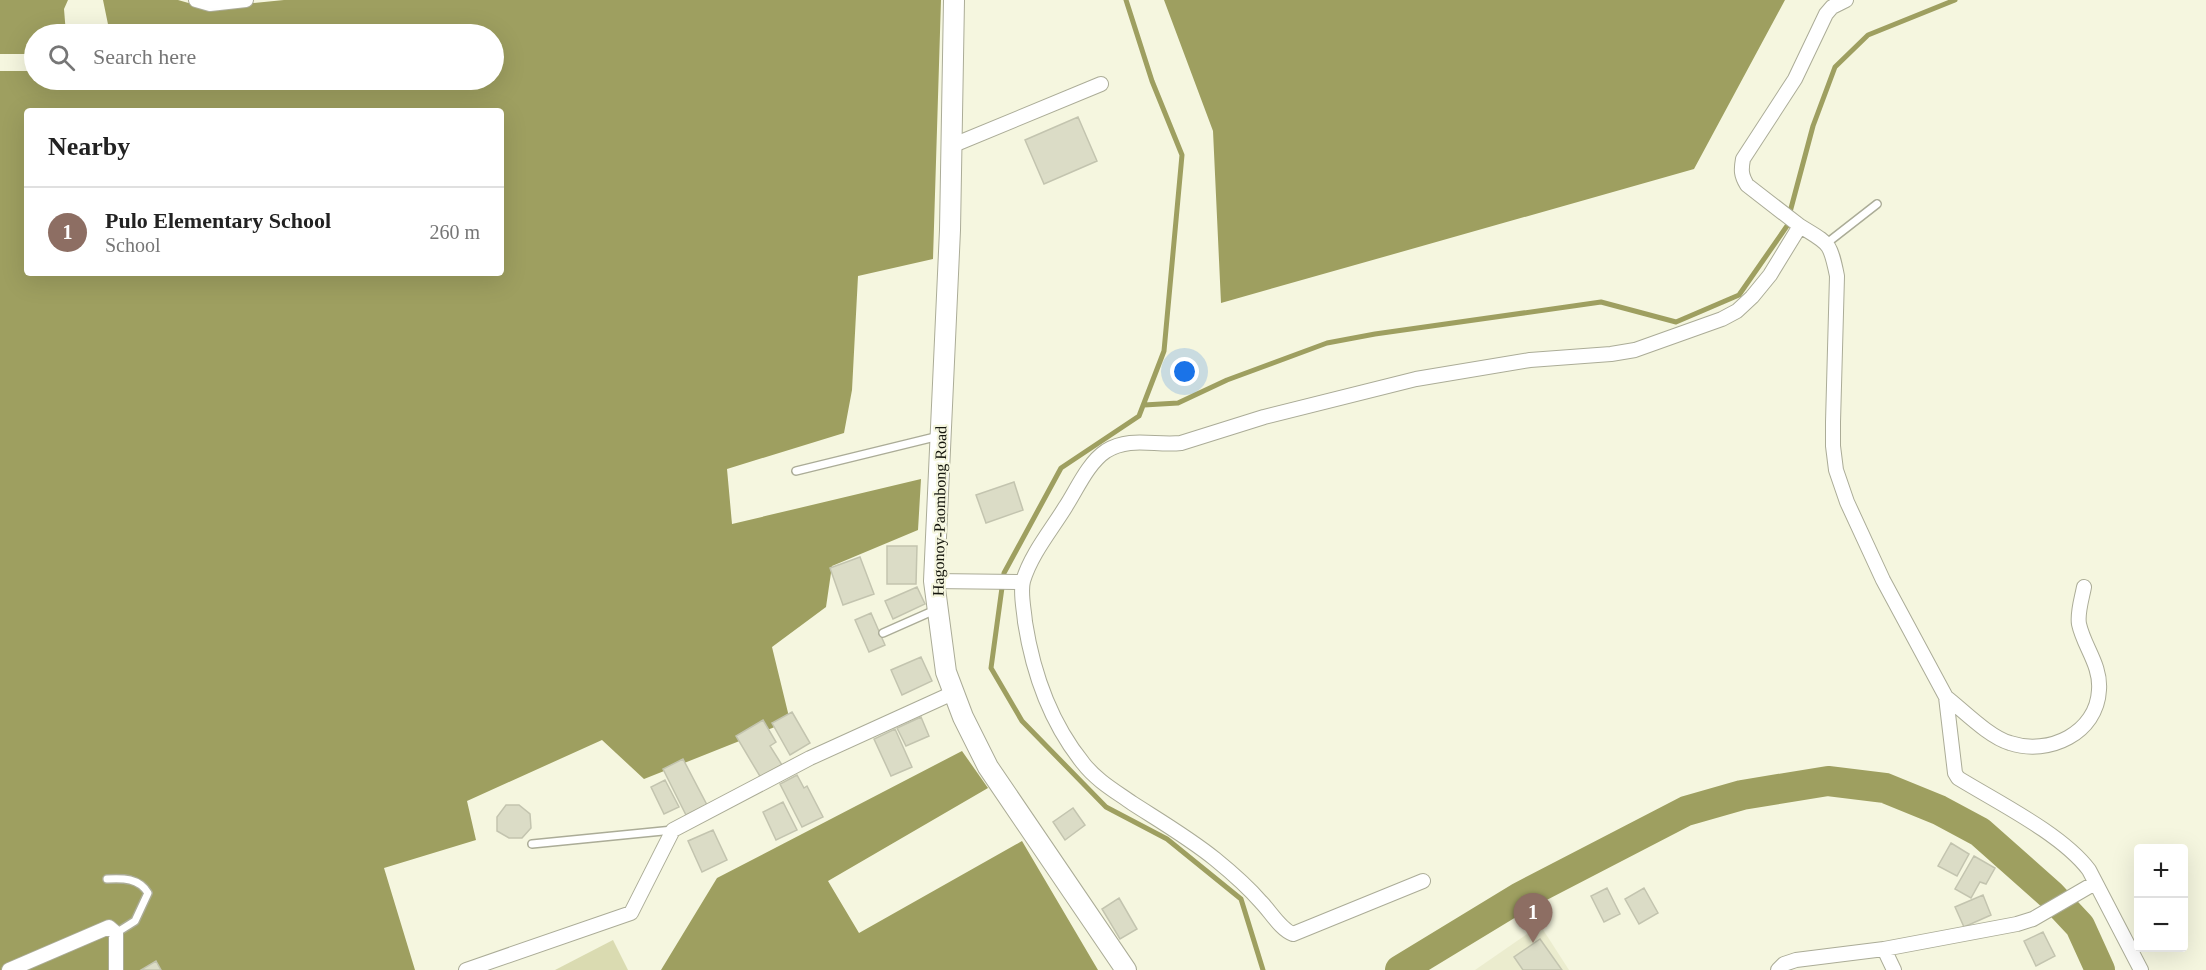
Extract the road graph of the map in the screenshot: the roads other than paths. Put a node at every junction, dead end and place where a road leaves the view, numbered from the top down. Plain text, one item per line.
1 (196, 0) edge
2 (246, 0) edge
3 (954, 0) edge
4 (1846, 0) edge
5 (1101, 84) dead end
6 (951, 146) junction
7 (1877, 204) dead end
8 (1800, 226) junction
9 (1827, 243) junction
10 (939, 436) junction
11 (796, 471) dead end
12 (934, 582) junction
13 (1023, 582) junction
14 (2084, 587) dead end
15 (938, 609) junction
16 (883, 633) dead end
17 (953, 693) junction
18 (1946, 698) junction
19 (673, 830) junction
20 (531, 844) dead end
21 (107, 879) dead end
22 (1423, 881) dead end
23 (2095, 883) junction
24 (116, 933) junction
25 (1884, 949) junction
26 (9, 970) edge
27 (116, 970) edge
28 (466, 970) edge
29 (1126, 970) edge
30 (1778, 970) edge
31 (1894, 970) edge
32 (2141, 970) edge

1 - 2 street
3 - 6 main road, Hagonoy-Paombong Road
4 - 8 street
5 - 6 street
6 - 10 main road, Hagonoy-Paombong Road
7 - 9 lane
8 - 9 street
8 - 13 street
9 - 18 street
10 - 11 lane
10 - 12 main road, Hagonoy-Paombong Road
12 - 13 street
12 - 15 main road, Hagonoy-Paombong Road
13 - 22 street
14 - 18 street
15 - 16 lane
15 - 17 main road, Hagonoy-Paombong Road
17 - 19 street
17 - 29 main road, Hagonoy-Paombong Road
18 - 23 street
19 - 20 lane
19 - 28 street
21 - 24 lane
23 - 25 street
23 - 32 street
24 - 26 street
24 - 27 street
25 - 30 street
25 - 31 street

